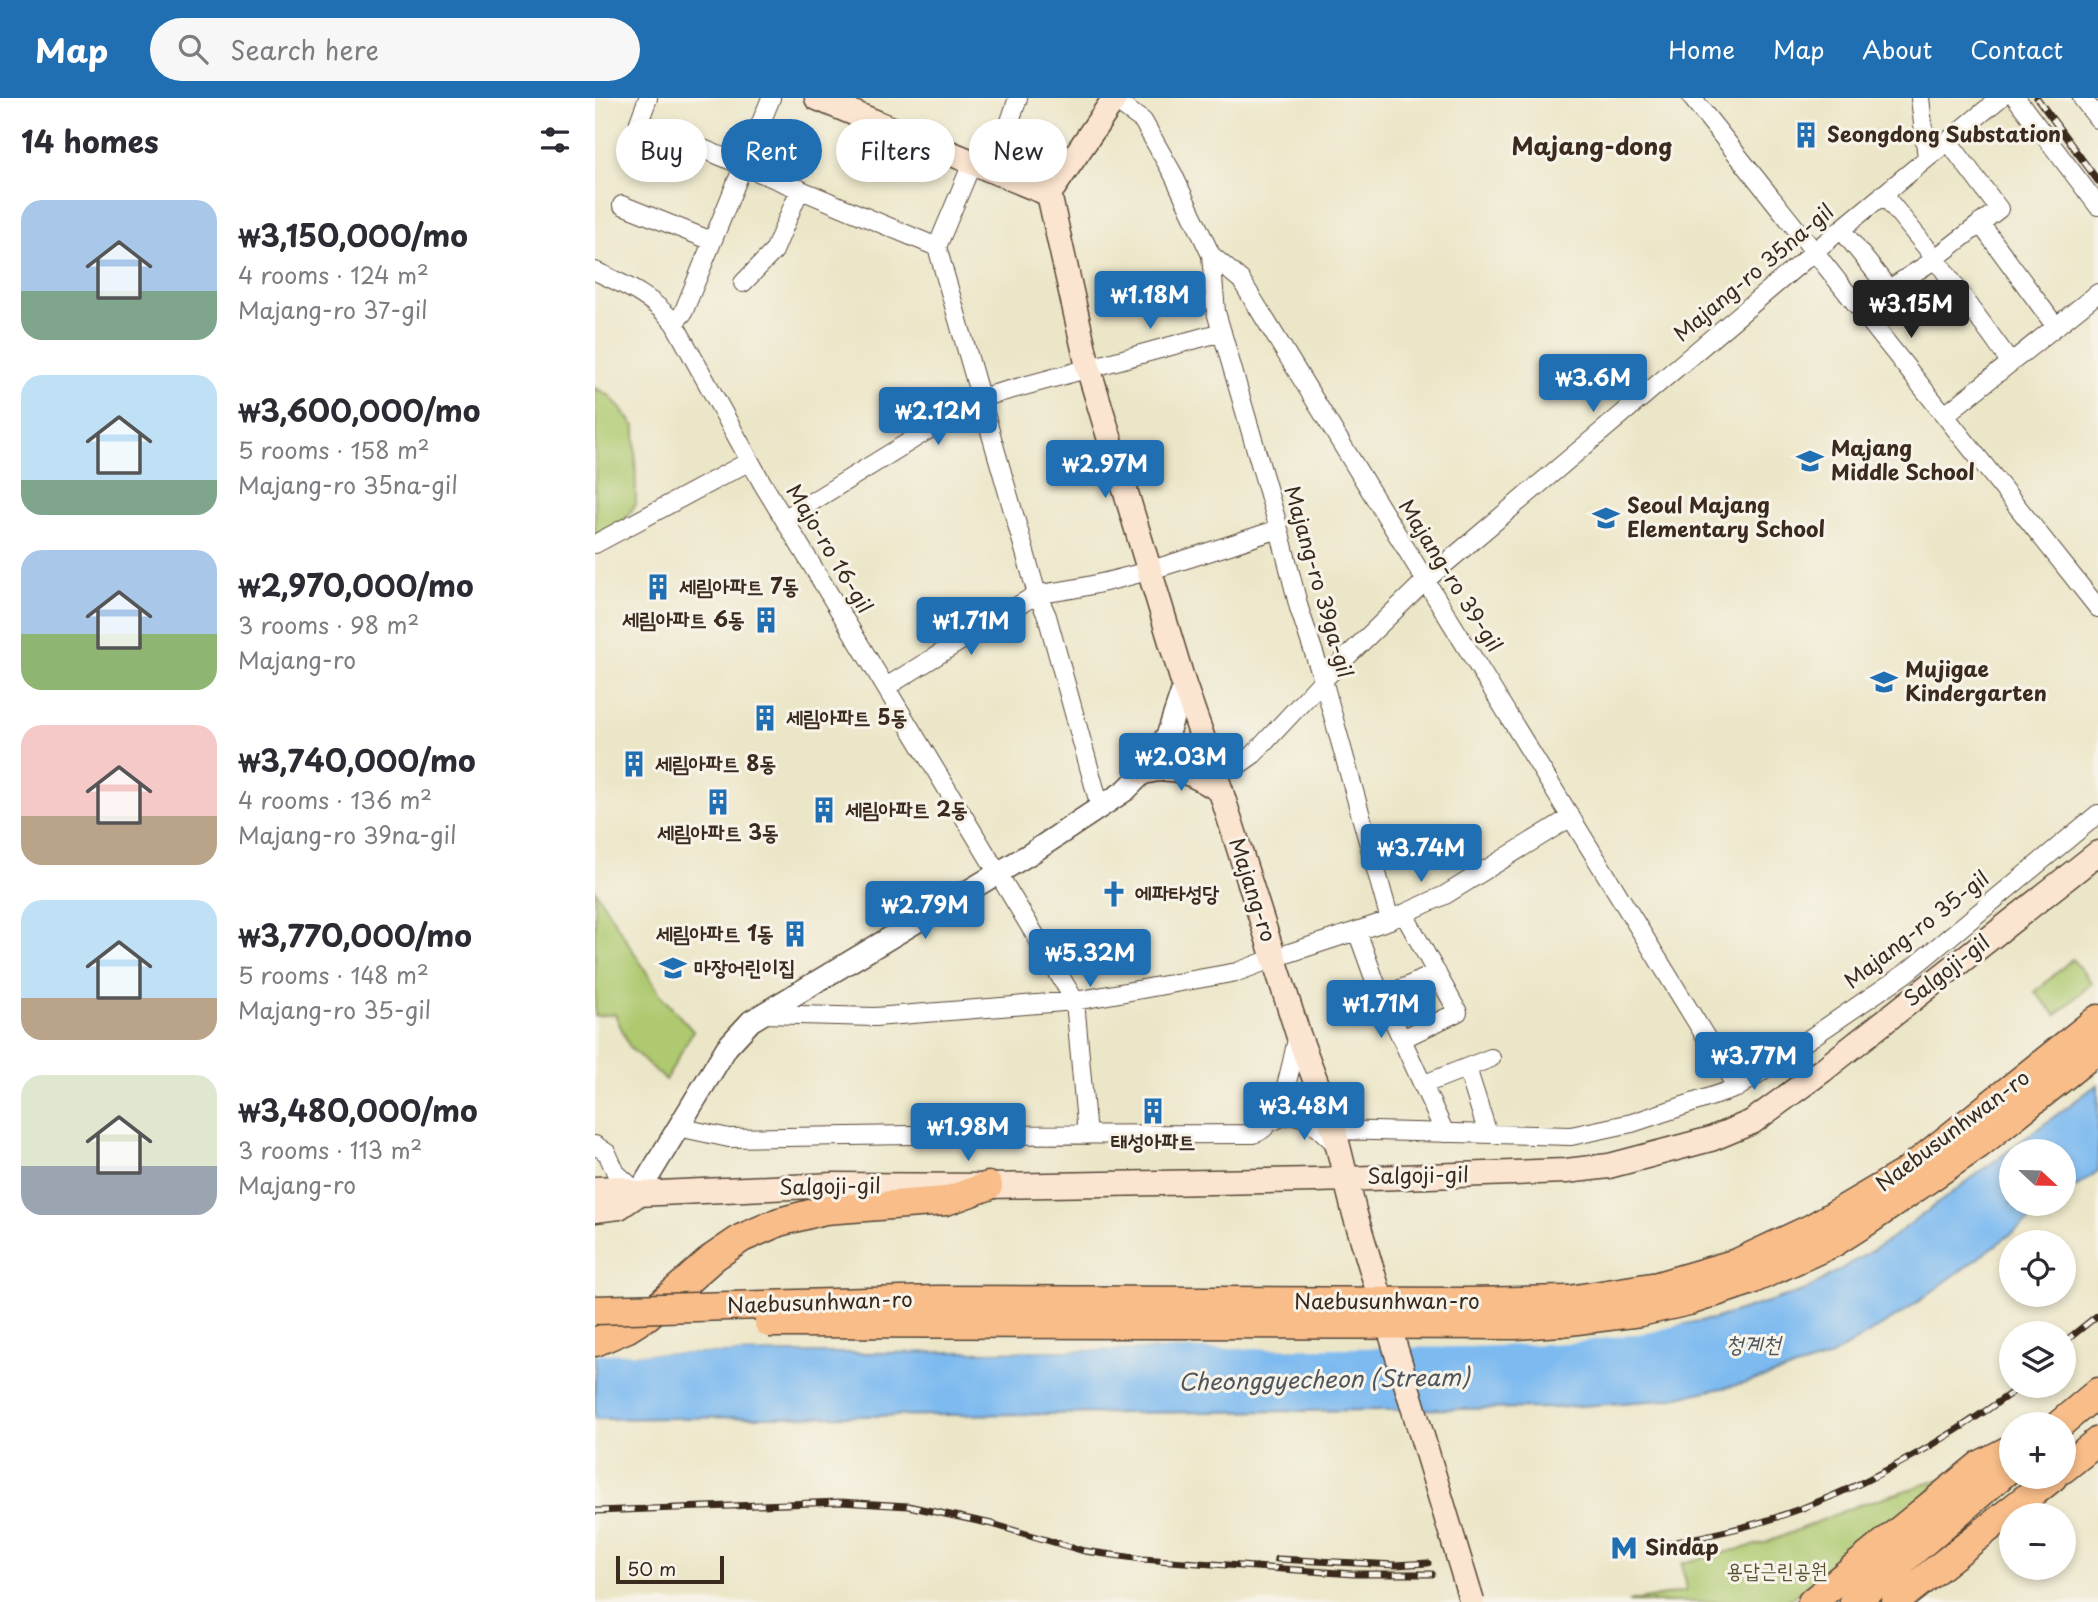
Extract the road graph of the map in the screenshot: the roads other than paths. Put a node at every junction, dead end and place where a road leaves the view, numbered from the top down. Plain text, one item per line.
1 (648, 98) edge
2 (771, 98) edge
3 (817, 98) edge
4 (1018, 98) edge
5 (1692, 98) edge
6 (1920, 98) edge
7 (2000, 98) edge
8 (2016, 98) edge
9 (2082, 98) edge
10 (1113, 99) edge
11 (763, 119) edge
12 (1011, 119) edge
13 (2098, 119) edge
14 (1948, 141) junction
15 (721, 156) edge
16 (1927, 158) junction
17 (969, 159) edge
18 (969, 177) edge
19 (737, 182) edge
20 (784, 182) edge
21 (1023, 182) edge
22 (800, 189) junction
23 (1049, 194) junction
24 (1884, 194) junction
25 (622, 205) dead end
26 (2098, 206) edge
27 (1980, 223) junction
28 (1841, 229) junction
29 (712, 241) junction
30 (937, 247) junction
31 (1815, 251) junction
32 (1211, 255) junction
33 (1935, 258) junction
34 (595, 271) edge
35 (743, 283) dead end
36 (1889, 289) junction
37 (2098, 293) edge
38 (1863, 311) junction
39 (674, 323) junction
40 (2056, 327) junction
41 (1222, 332) junction
42 (2011, 363) junction
43 (1088, 368) junction
44 (981, 398) junction
45 (1945, 415) junction
46 (750, 461) junction
47 (784, 519) junction
48 (1279, 530) junction
49 (595, 544) edge
50 (1149, 570) junction
51 (1426, 580) junction
52 (1037, 594) junction
53 (2098, 608) edge
54 (1323, 680) junction
55 (1184, 685) junction
56 (885, 687) junction
57 (1144, 772) junction
58 (1218, 782) junction
59 (1100, 807) junction
60 (1571, 817) junction
61 (2094, 822) edge
62 (2098, 853) edge
63 (998, 873) junction
64 (1397, 917) junction
65 (1357, 930) junction
66 (1273, 958) junction
67 (1437, 973) junction
68 (1383, 997) junction
69 (1075, 1001) junction
70 (762, 1014) junction
71 (2098, 1018) edge
72 (1298, 1034) junction
73 (1402, 1039) junction
74 (2098, 1049) edge
75 (1491, 1058) dead end
76 (1467, 1068) junction
77 (1422, 1085) junction
78 (1737, 1088) junction
79 (1273, 1121) junction
80 (678, 1127) junction
81 (1445, 1133) junction
82 (1488, 1134) junction
83 (1087, 1135) junction
84 (1336, 1138) junction
85 (595, 1145) edge
86 (1344, 1178) junction
87 (988, 1186) junction
88 (595, 1189) edge
89 (638, 1194) junction
90 (595, 1210) edge
91 (595, 1310) edge
92 (595, 1324) edge
93 (595, 1342) edge
94 (2098, 1392) edge
95 (2074, 1412) edge
96 (2098, 1441) edge
97 (1999, 1455) edge
98 (2076, 1460) edge
99 (1999, 1477) edge
100 (2040, 1489) edge
101 (2048, 1489) edge
102 (2037, 1503) edge
103 (1999, 1541) edge
104 (1472, 1602) edge
105 (1812, 1602) edge
106 (1854, 1602) edge
107 (1895, 1602) edge
108 (1925, 1602) edge

1 - 15 street
2 - 11 street
3 - 17 main road
4 - 12 street
5 - 31 street
6 - 16 street
7 - 14 street, Majang-ro 35na-gil
8 - 26 street
9 - 13 street
10 - 23 main road
10 - 32 street, Majang-ro 39-gil
14 - 16 street, Majang-ro 35na-gil
14 - 27 street
16 - 24 street, Majang-ro 35na-gil
18 - 30 street
19 - 29 street
20 - 22 street
21 - 23 main road
22 - 30 street
22 - 35 street
23 - 43 main road, Majang-ro
24 - 28 street, Majang-ro 35na-gil
24 - 33 street
25 - 29 street
27 - 33 street
27 - 40 street
28 - 31 street, Majang-ro 35na-gil
28 - 36 street
29 - 39 street
30 - 44 street
31 - 38 street
31 - 51 street, Majang-ro 35na-gil
32 - 41 street, Majang-ro 39ga-gil
32 - 51 street, Majang-ro 39-gil
33 - 36 street
33 - 42 street
34 - 39 street, Majo-ro 16-gil
36 - 38 street
37 - 40 street
38 - 45 street
39 - 46 street, Majo-ro 16-gil
40 - 42 street
41 - 43 street
41 - 48 street, Majang-ro 39ga-gil
42 - 45 street
43 - 44 street
43 - 50 main road, Majang-ro
44 - 47 street
44 - 52 street
45 - 53 street
46 - 47 street, Majo-ro 16-gil
46 - 49 street
47 - 56 street, Majo-ro 16-gil
48 - 50 street
48 - 54 street, Majang-ro 39ga-gil
50 - 52 street
50 - 55 main road, Majang-ro
51 - 54 street, Majang-ro 35na-gil
51 - 60 street, Majang-ro 39-gil
52 - 56 street
52 - 59 street
54 - 58 street, Majang-ro 35na-gil
54 - 64 street, Majang-ro 39ga-gil
55 - 57 street
55 - 58 main road, Majang-ro
56 - 63 street, Majo-ro 16-gil
57 - 58 main road
57 - 59 street
58 - 66 main road, Majang-ro
59 - 63 street
60 - 64 street
60 - 78 street, Majang-ro 39-gil
61 - 78 street, Majang-ro 35-gil
62 - 86 main road, Salgoji-gil
63 - 69 street, Majo-ro 16-gil
63 - 70 street
64 - 65 street
64 - 67 street, Majang-ro 39ga-gil
65 - 66 street
65 - 68 street
66 - 69 street
66 - 72 main road, Majang-ro
67 - 68 street
67 - 73 street, Majang-ro 39ga-gil
68 - 73 street
69 - 70 street
69 - 83 street
70 - 80 street
71 - 91 main road, Naebusunhwan-ro, bridge
72 - 79 street
72 - 84 main road, Majang-ro
73 - 77 street
74 - 92 main road, Naebusunhwan-ro, bridge
75 - 76 street
76 - 77 street
76 - 82 street
77 - 81 street
78 - 82 street, Majang-ro 35-gil
79 - 83 street
79 - 84 street
80 - 83 street
80 - 89 street
81 - 82 street, Majang-ro 35-gil
81 - 84 street, Majang-ro 35-gil
84 - 86 main road, Majang-ro
85 - 89 street
86 - 87 main road, Salgoji-gil
86 - 104 main road, Majang-ro, bridge
87 - 89 main road, Salgoji-gil
87 - 93 main road
88 - 89 main road, Salgoji-gil
89 - 90 main road, Salgoji-gil
94 - 95 main road
96 - 98 main road
97 - 105 main road
99 - 106 main road
100 - 107 main road
101 - 102 main road
103 - 108 main road

